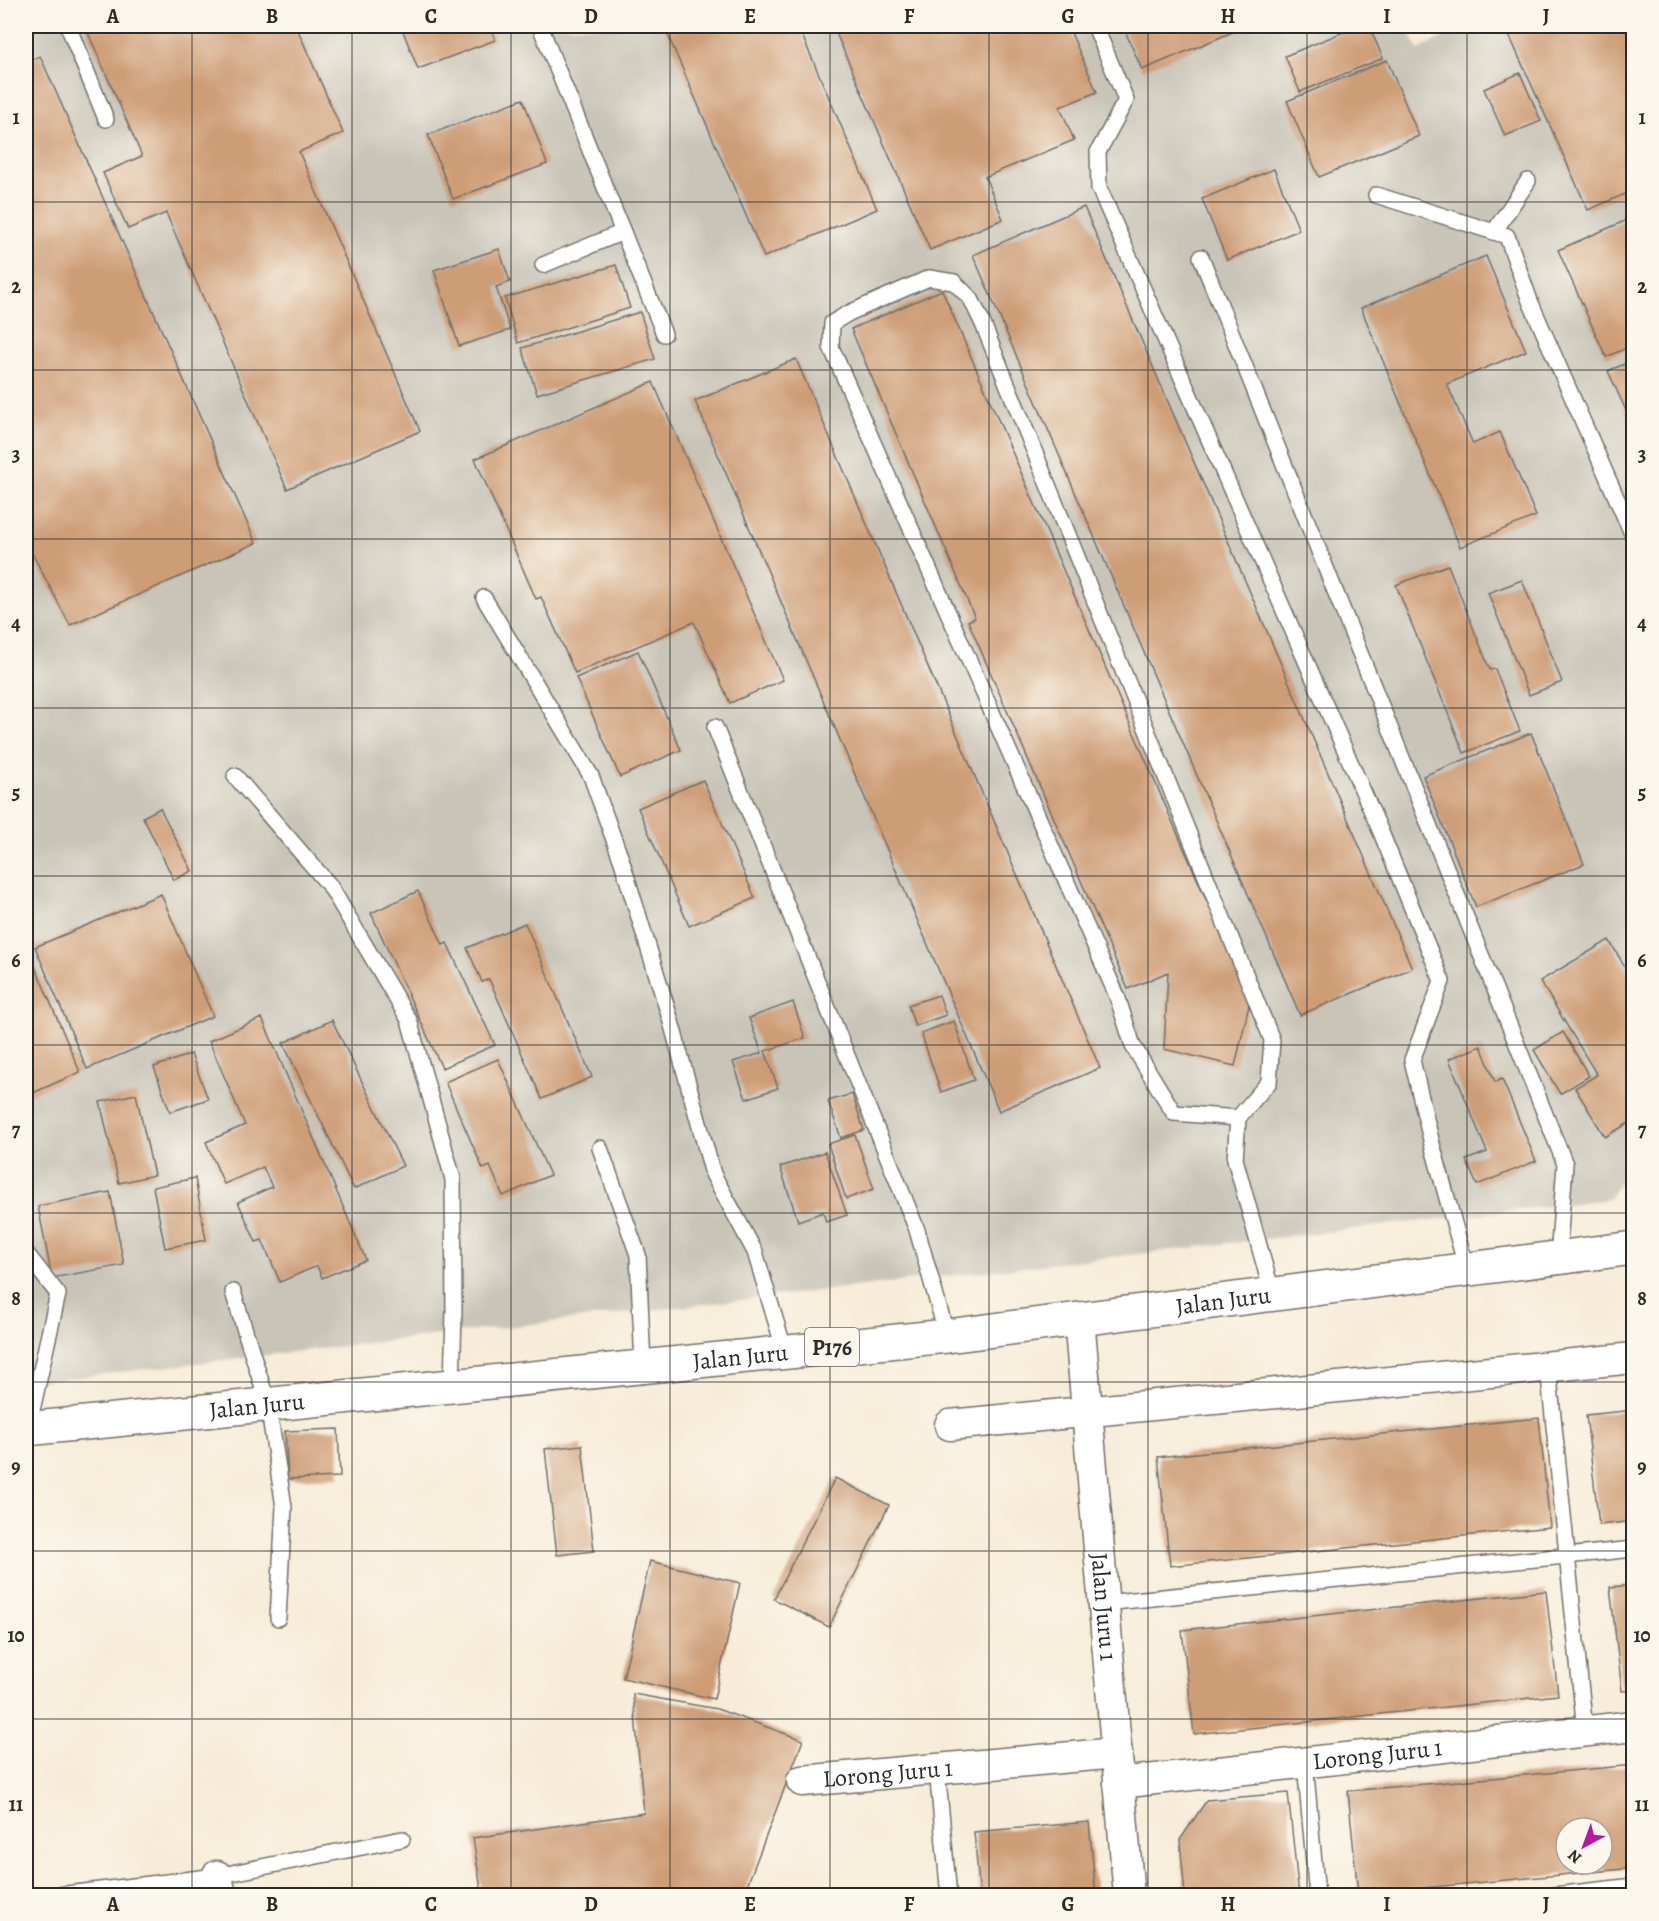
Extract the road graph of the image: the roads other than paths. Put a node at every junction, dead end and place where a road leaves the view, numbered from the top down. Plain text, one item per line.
1 (68, 26) edge
2 (540, 26) edge
3 (1095, 26) edge
4 (106, 119) dead end
5 (1528, 181) dead end
6 (1376, 195) dead end
7 (623, 232) junction
8 (1494, 232) junction
9 (1201, 257) dead end
10 (543, 265) dead end
11 (664, 334) dead end
12 (1634, 538) edge
13 (484, 598) dead end
14 (715, 727) dead end
15 (235, 776) dead end
16 (1238, 1118) junction
17 (600, 1148) dead end
18 (1634, 1248) edge
19 (26, 1253) edge
20 (1558, 1259) junction
21 (1467, 1270) junction
22 (233, 1292) dead end
23 (1273, 1296) junction
24 (1079, 1318) junction
25 (947, 1336) junction
26 (785, 1352) junction
27 (1634, 1358) edge
28 (642, 1366) junction
29 (1548, 1367) junction
30 (452, 1386) junction
31 (268, 1404) junction
32 (1087, 1412) junction
33 (950, 1425) dead end
34 (27, 1428) edge
35 (1634, 1549) edge
36 (1566, 1556) junction
37 (1104, 1603) junction
38 (278, 1618) dead end
39 (1634, 1726) edge
40 (1585, 1731) junction
41 (1117, 1753) junction
42 (1305, 1762) junction
43 (937, 1770) junction
44 (802, 1781) dead end
45 (1119, 1783) junction
46 (402, 1839) dead end
47 (219, 1886) edge
48 (1634, 1886) edge
49 (50, 1896) edge
50 (949, 1896) edge
51 (1129, 1896) edge
52 (1317, 1896) edge
53 (1546, 1896) edge

1 - 4 lane
2 - 7 lane
3 - 21 lane
5 - 8 lane
6 - 8 lane
7 - 10 lane
7 - 11 lane
8 - 12 lane
9 - 20 lane
13 - 26 lane
14 - 25 lane
15 - 30 lane
16 - 16 lane
16 - 23 lane
17 - 28 lane
18 - 20 main road, Jalan Juru / P176
19 - 34 lane
20 - 21 main road, Jalan Juru / P176
21 - 23 main road, Jalan Juru / P176
22 - 31 lane
23 - 24 main road, Jalan Juru / P176
24 - 25 main road, Jalan Juru / P176
24 - 32 street, Jalan Juru 1
25 - 26 main road, Jalan Juru / P176
26 - 28 main road, Jalan Juru / P176
27 - 29 street
28 - 30 main road, Jalan Juru / P176
29 - 32 street
29 - 36 lane
30 - 31 main road, Jalan Juru / P176
31 - 34 main road, Jalan Juru / P176
31 - 38 lane
32 - 33 street
32 - 37 street, Jalan Juru 1
35 - 36 lane
36 - 37 lane
36 - 40 lane
37 - 41 street, Jalan Juru 1
39 - 40 street, Lorong Juru 1
40 - 42 street, Lorong Juru 1
41 - 43 street, Lorong Juru 1
41 - 45 street, Jalan Juru 1
42 - 45 street, Lorong Juru 1
42 - 52 lane
43 - 44 street, Lorong Juru 1
43 - 50 lane
45 - 51 street, Jalan Juru 1
46 - 47 lane
47 - 49 lane
48 - 53 lane

